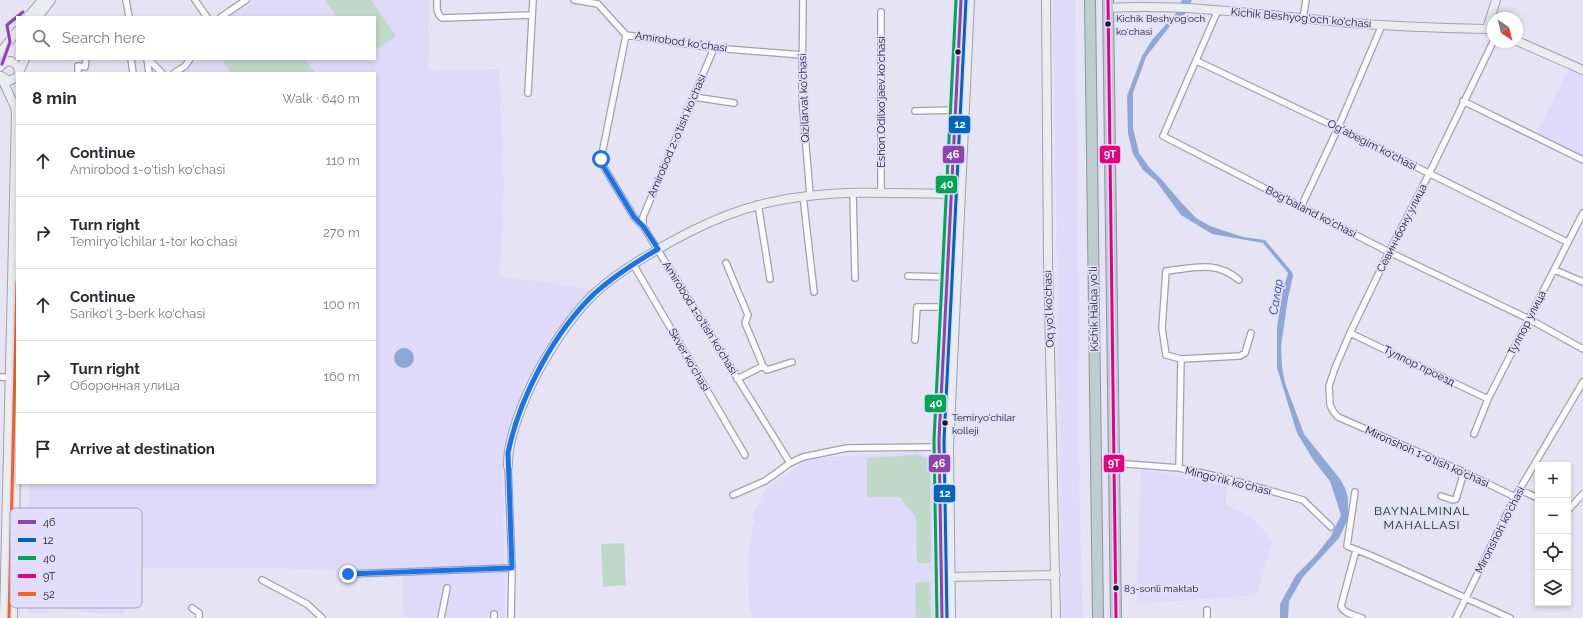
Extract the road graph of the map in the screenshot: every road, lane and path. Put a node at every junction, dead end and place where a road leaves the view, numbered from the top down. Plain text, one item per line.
1 (42, 0) edge
2 (51, 0) edge
3 (126, 0) edge
4 (195, 0) edge
5 (246, 0) edge
6 (437, 0) edge
7 (533, 0) edge
8 (574, 0) edge
9 (802, 0) edge
10 (961, 0) edge
11 (970, 0) edge
12 (1046, 0) edge
13 (1306, 0) edge
14 (1496, 0) edge
15 (1090, 4) edge
16 (1108, 4) edge
17 (1218, 10) junction
18 (881, 12) dead end
19 (1494, 12) edge
20 (532, 15) junction
21 (29, 16) edge
22 (39, 16) edge
23 (129, 16) edge
24 (206, 16) edge
25 (222, 16) edge
26 (1304, 18) junction
27 (1382, 25) junction
28 (1487, 30) edge
29 (16, 33) edge
30 (626, 35) junction
31 (10, 42) junction
32 (1523, 44) edge
33 (714, 48) junction
34 (1490, 48) edge
35 (0, 53) edge
36 (802, 55) junction
37 (25, 60) edge
38 (86, 60) edge
39 (131, 60) edge
40 (148, 60) edge
41 (149, 60) edge
42 (189, 60) edge
43 (958, 61) junction
44 (1197, 61) junction
45 (967, 62) junction
46 (1, 65) edge
47 (1583, 70) edge
48 (78, 72) edge
49 (133, 72) edge
50 (148, 72) edge
51 (161, 72) edge
52 (176, 72) edge
53 (12, 77) edge
54 (528, 93) dead end
55 (0, 94) edge
56 (694, 97) junction
57 (1464, 101) junction
58 (734, 103) dead end
59 (15, 107) junction
60 (955, 110) junction
61 (915, 111) dead end
62 (1338, 128) junction
63 (1583, 160) edge
64 (1429, 174) junction
65 (881, 192) junction
66 (853, 193) junction
67 (951, 194) junction
68 (960, 194) junction
69 (806, 196) junction
70 (758, 204) junction
71 (1301, 207) junction
72 (1583, 213) edge
73 (643, 226) junction
74 (1567, 242) junction
75 (658, 249) junction
76 (1389, 252) junction
77 (726, 263) dead end
78 (633, 264) junction
79 (1555, 270) junction
80 (908, 276) dead end
81 (947, 277) junction
82 (855, 278) dead end
83 (770, 279) dead end
84 (1239, 280) dead end
85 (1583, 282) edge
86 (814, 292) dead end
87 (945, 307) junction
88 (1529, 319) junction
89 (1251, 333) dead end
90 (1350, 333) junction
91 (914, 340) dead end
92 (1583, 349) edge
93 (1181, 359) junction
94 (792, 362) dead end
95 (763, 366) junction
96 (0, 377) edge
97 (14, 378) edge
98 (737, 379) junction
99 (1583, 382) edge
100 (1488, 399) junction
101 (1338, 417) joint
102 (1474, 434) dead end
103 (939, 447) junction
104 (949, 447) junction
105 (746, 456) dead end
106 (790, 463) junction
107 (1114, 463) junction
108 (508, 466) joint
109 (1179, 468) junction
110 (1464, 472) junction
111 (16, 474) edge
112 (1520, 490) junction
113 (1355, 492) dead end
114 (1583, 494) edge
115 (732, 495) dead end
116 (1441, 496) dead end
117 (1515, 497) junction
118 (1535, 497) edge
119 (1571, 507) edge
120 (15, 508) edge
121 (1331, 527) dead end
122 (1356, 550) junction
123 (512, 568) junction
124 (348, 574) dead end
125 (1056, 575) junction
126 (946, 577) junction
127 (262, 580) dead end
128 (447, 588) dead end
129 (1465, 598) junction
130 (13, 608) edge
131 (192, 608) dead end
132 (1206, 610) dead end
133 (4, 618) edge
134 (13, 618) edge
135 (199, 618) edge
136 (322, 618) edge
137 (441, 618) edge
138 (511, 618) edge
139 (942, 618) edge
140 (951, 618) edge
141 (1056, 618) edge
142 (1098, 618) edge
143 (1116, 618) edge
144 (1207, 618) edge
145 (1362, 618) edge
146 (1456, 618) edge
147 (1510, 618) edge

1 - 21 main road
2 - 22 main road
3 - 23 street
4 - 24 street
5 - 25 street
6 - 20 street
7 - 20 street
8 - 30 street, Amirobod ko'chasi
9 - 36 street, Qizilarvat ko'chasi
10 - 43 main road
11 - 45 main road
12 - 125 main road, Oq yo'l ko'chasi
13 - 26 street
14 - 19 main road
15 - 16 highway
15 - 142 highway, Kichik Halqa yo'li
16 - 17 main road, Kichik Beshyog'och ko'chasi
16 - 107 highway, Kichik Halqa yo'li
17 - 26 main road, Kichik Beshyog'och ko'chasi
17 - 44 street, Bog'baland ko'chasi
18 - 65 street, Eshon Odilxo'jaev ko'chasi
20 - 54 street
26 - 27 main road, Kichik Beshyog'och ko'chasi
27 - 28 main road, Kichik Beshyog'och ko'chasi
27 - 62 street
29 - 31 main road
30 - 33 street, Amirobod ko'chasi
30 - 73 street, Amirobod 1-o'tish ko'chasi
31 - 35 main road
31 - 46 main road
32 - 47 main road
33 - 36 street, Amirobod ko'chasi
33 - 56 street, Amirobod 2-o'tish ko'chasi
34 - 57 street, Севинчбону улица
36 - 69 street, Qizilarvat ko'chasi
37 - 53 main road
38 - 48 street
39 - 49 street
40 - 50 street
41 - 51 street
42 - 52 street
43 - 45 main road
43 - 60 main road
44 - 62 street, Og'abegim ko'chasi
44 - 71 street, Bog'baland ko'chasi
45 - 68 main road
46 - 53 main road
53 - 59 main road
55 - 59 main road
56 - 58 street
56 - 73 street, Amirobod 2-o'tish ko'chasi
57 - 63 street
57 - 64 street, Севинчбону улица
59 - 97 main road
60 - 61 street
60 - 67 main road
62 - 64 street, Og'abegim ko'chasi
62 - 71 street
64 - 74 street, Og'abegim ko'chasi
64 - 76 street, Севинчбону улица
65 - 66 main road
65 - 67 main road
66 - 69 main road
66 - 82 street
67 - 68 main road
67 - 81 main road
68 - 104 main road
69 - 70 main road
69 - 86 street, Qizilarvat ko'chasi
70 - 75 main road
70 - 83 street
71 - 76 street, Bog'baland ko'chasi
72 - 74 street, Тулпор улица
73 - 75 street, Amirobod 1-o'tish ko'chasi
74 - 79 street, Тулпор улица
75 - 78 main road
75 - 98 street, Amirobod 1-o'tish ko'chasi
76 - 88 street, Bog'baland ko'chasi
76 - 90 street, Севинчбону улица
77 - 95 street
78 - 105 street, Skver ko'chasi
78 - 108 main road
79 - 85 street
79 - 88 street, Тулпор улица
80 - 81 street
81 - 87 main road
84 - 93 street
87 - 91 street
87 - 103 main road
88 - 92 street, Bog'baland ko'chasi
88 - 100 street, Тулпор улица
89 - 93 street
90 - 100 street, Тулпор проезд
90 - 101 street, Севинчбону улица
93 - 109 street
94 - 95 street
95 - 98 street
96 - 97 street
97 - 133 main road
98 - 106 street, Amirobod 1-o'tish ko'chasi
99 - 112 street, Mironshoh ko'chasi
100 - 102 street, Тулпор улица
101 - 110 street, Mironshoh 1-o'tish ko'chasi
103 - 104 main road
103 - 106 street
103 - 126 main road
104 - 126 main road
106 - 115 street
107 - 109 street, Mingo'rik ko'chasi
107 - 143 highway, Kichik Halqa yo'li
108 - 123 street
109 - 121 street, Mingo'rik ko'chasi
110 - 116 street
110 - 117 street, Mironshoh 1-o'tish ko'chasi
111 - 120 main road
112 - 117 street, Mironshoh ko'chasi
112 - 118 street
113 - 122 street
114 - 119 street
117 - 129 street, Mironshoh ko'chasi
122 - 129 street
122 - 145 street
123 - 124 street
123 - 138 street
125 - 126 main road
125 - 141 main road, Oq yo'l ko'chasi
126 - 139 main road
126 - 140 main road
127 - 136 street
128 - 137 street
129 - 146 street, Mironshoh ko'chasi
129 - 147 street
130 - 134 main road
131 - 135 street
132 - 144 street

